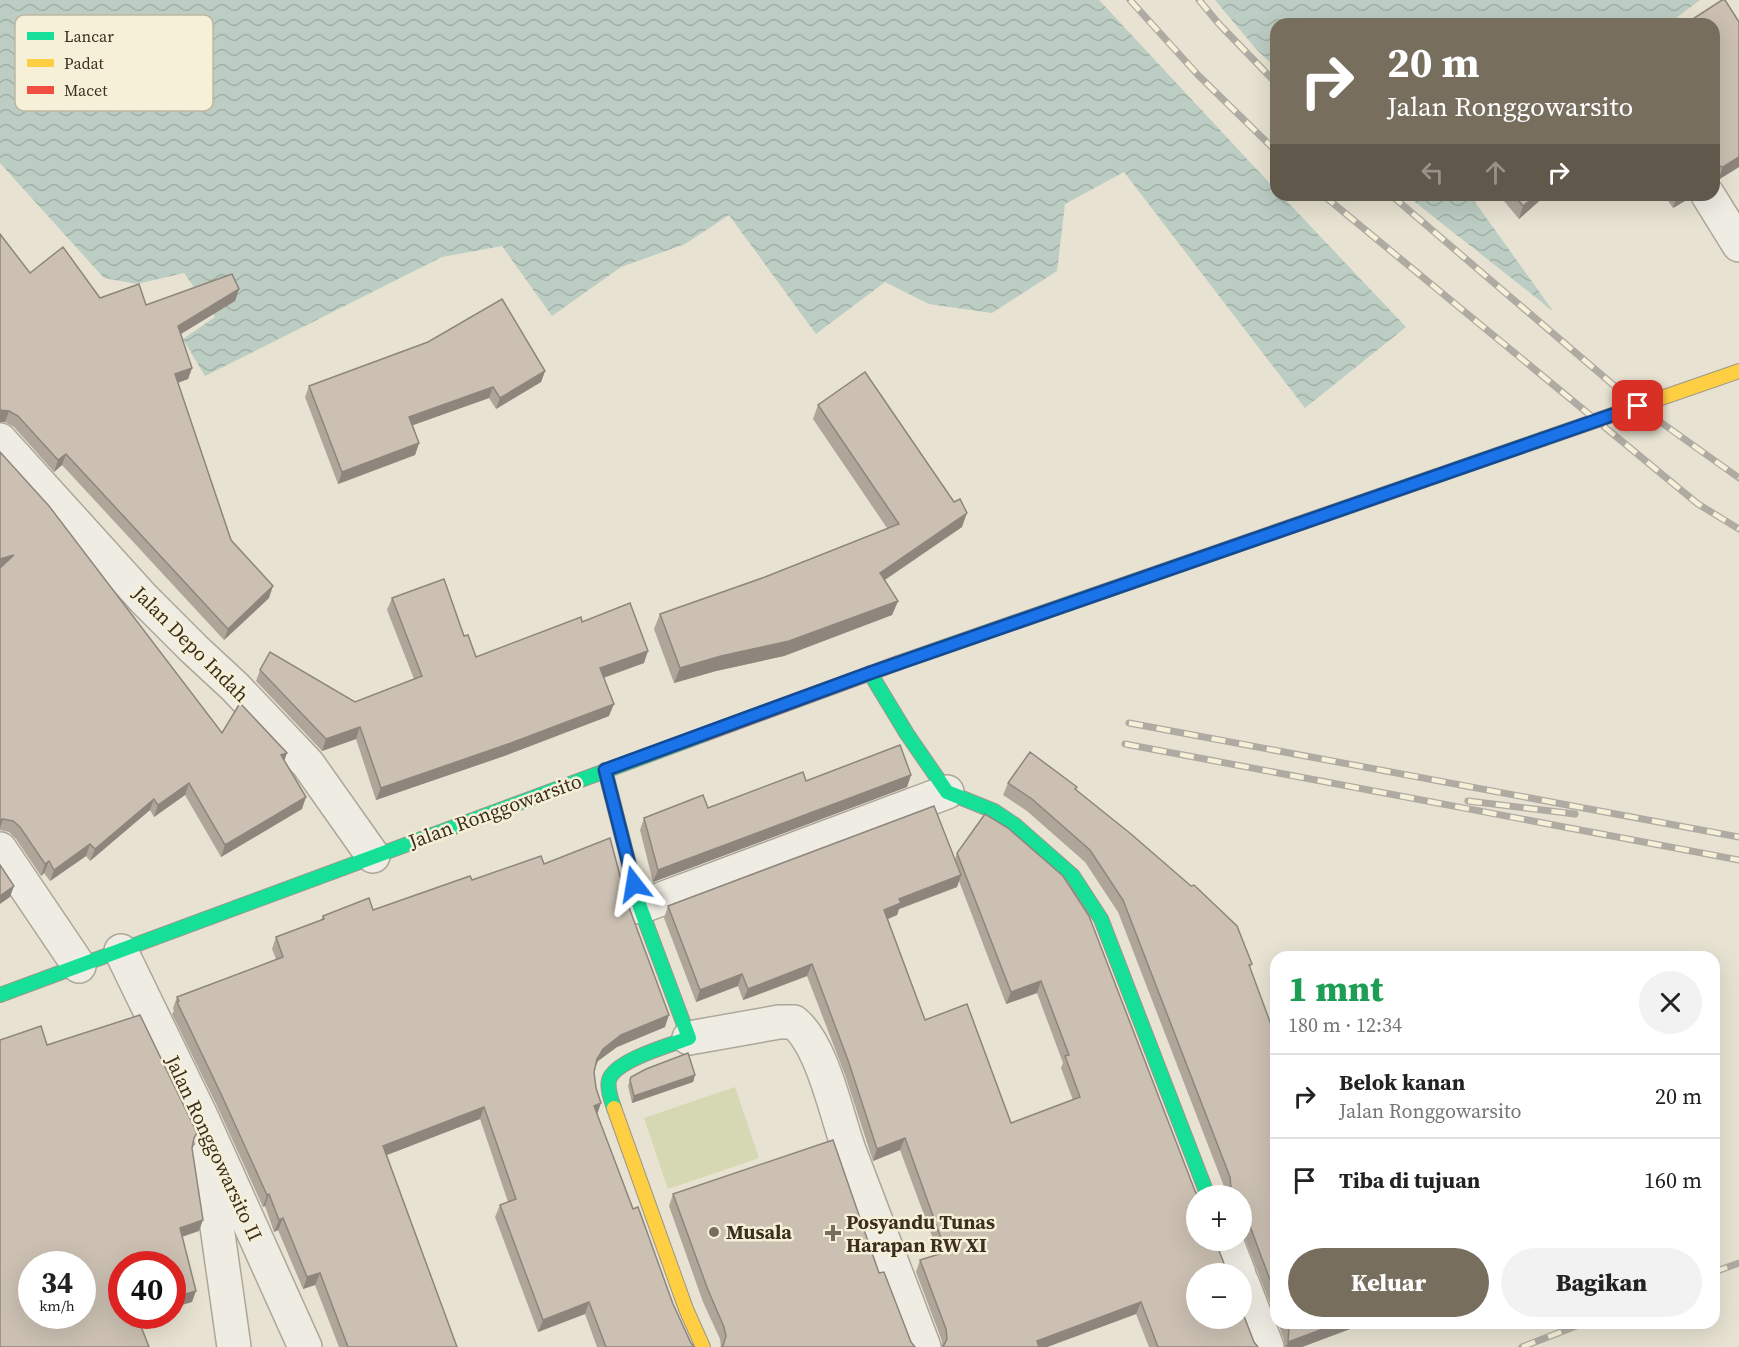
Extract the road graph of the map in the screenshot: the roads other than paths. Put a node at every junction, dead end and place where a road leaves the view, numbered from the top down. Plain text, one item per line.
1 (1712, 201) edge
2 (1739, 245) edge
3 (1739, 371) edge
4 (0, 440) edge
5 (870, 673) junction
6 (605, 770) junction
7 (947, 792) junction
8 (0, 849) edge
9 (373, 856) junction
10 (640, 907) junction
11 (121, 951) junction
12 (79, 966) junction
13 (0, 995) edge
14 (689, 1038) junction
15 (201, 1116) junction
16 (1205, 1185) edge
17 (1252, 1308) edge
18 (234, 1347) edge
19 (305, 1347) edge
20 (704, 1347) edge
21 (924, 1347) edge
22 (1267, 1347) edge

1 - 2 street
3 - 5 main road, Jalan Ronggowarsito
4 - 9 street, Jalan Depo Indah
5 - 6 main road, Jalan Ronggowarsito
5 - 7 main road
6 - 9 main road, Jalan Ronggowarsito
6 - 10 main road
7 - 10 street
7 - 16 main road
8 - 12 street
9 - 11 main road, Jalan Ronggowarsito
10 - 14 main road
11 - 12 main road, Jalan Ronggowarsito
11 - 15 street, Jalan Ronggowarsito II
12 - 13 main road, Jalan Ronggowarsito
14 - 20 main road
14 - 21 street
15 - 18 street
15 - 19 street, Jalan Ronggowarsito II
17 - 22 street

